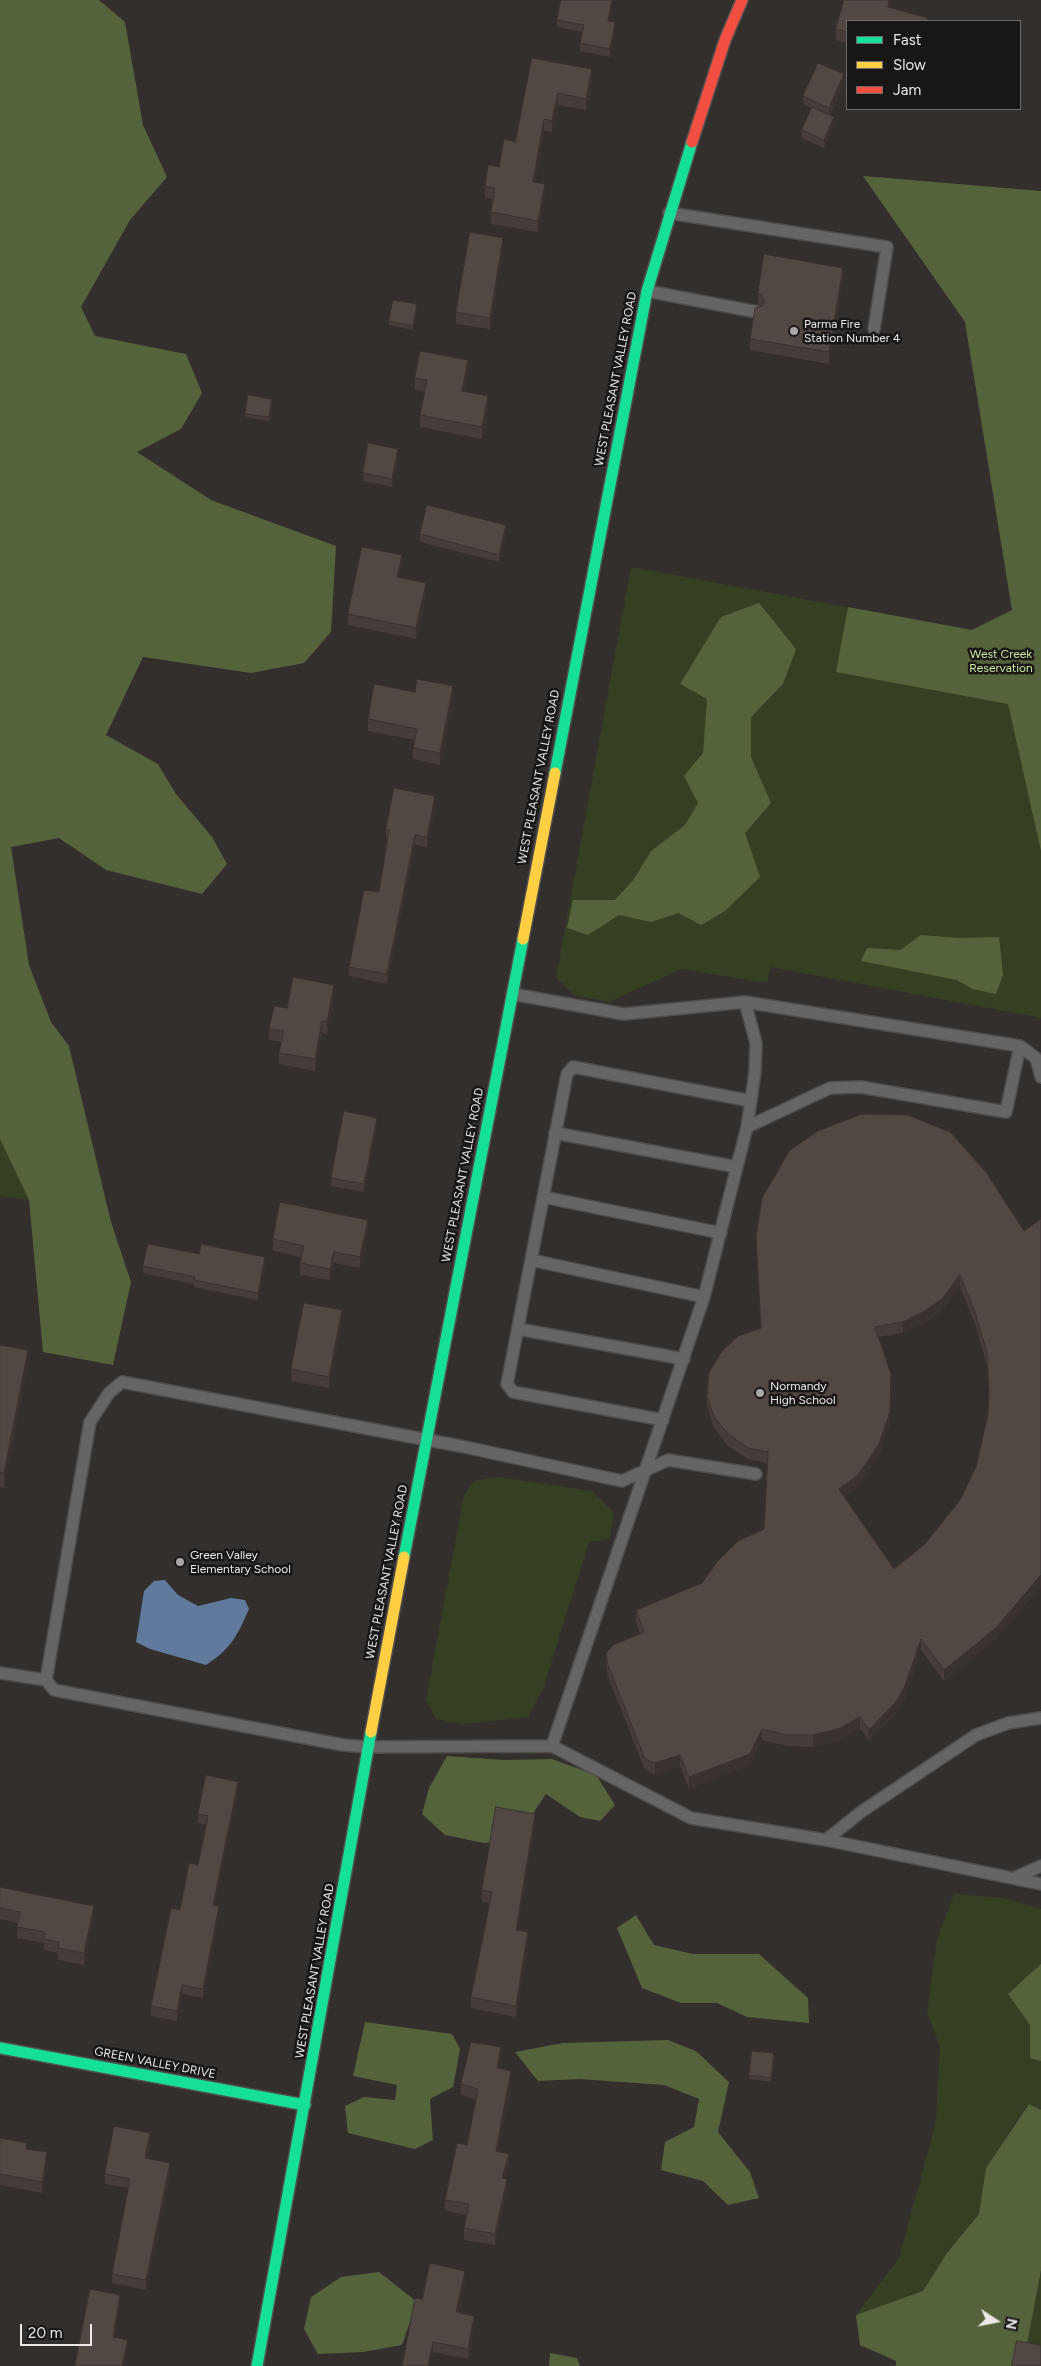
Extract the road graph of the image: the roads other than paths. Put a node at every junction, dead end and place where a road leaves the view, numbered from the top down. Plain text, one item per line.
1 (742, 0) edge
2 (669, 213) junction
3 (647, 291) junction
4 (756, 312) edge
5 (874, 329) dead end
6 (512, 994) junction
7 (745, 1002) junction
8 (1020, 1046) junction
9 (1041, 1077) edge
10 (751, 1101) junction
11 (747, 1127) junction
12 (555, 1133) junction
13 (737, 1167) junction
14 (543, 1197) junction
15 (721, 1233) junction
16 (531, 1260) junction
17 (704, 1297) junction
18 (518, 1329) junction
19 (684, 1359) junction
20 (663, 1420) junction
21 (426, 1440) junction
22 (644, 1471) junction
23 (756, 1474) dead end
24 (0, 1673) edge
25 (46, 1680) junction
26 (1041, 1718) edge
27 (552, 1746) junction
28 (368, 1747) junction
29 (826, 1840) junction
30 (1041, 1866) edge
31 (1014, 1878) junction
32 (1041, 1884) edge
33 (0, 2048) edge
34 (305, 2105) junction
35 (257, 2366) edge

1 - 2 main road, WEST PLEASANT VALLEY ROAD
2 - 3 main road, WEST PLEASANT VALLEY ROAD
2 - 5 lane
3 - 4 lane
3 - 6 main road, WEST PLEASANT VALLEY ROAD
6 - 7 lane
6 - 21 main road, WEST PLEASANT VALLEY ROAD
7 - 8 lane
7 - 10 lane
8 - 9 lane
8 - 11 lane
10 - 11 lane
10 - 12 lane
11 - 13 lane
12 - 13 lane
12 - 14 lane
13 - 15 lane
14 - 15 lane
14 - 16 lane
15 - 17 lane
16 - 17 lane
16 - 18 lane
17 - 19 lane
18 - 19 lane
18 - 20 lane
19 - 20 lane
20 - 22 lane
21 - 22 lane
21 - 25 lane
21 - 28 main road, WEST PLEASANT VALLEY ROAD
22 - 23 lane
22 - 27 lane
24 - 25 lane
25 - 28 lane
26 - 29 lane
27 - 28 lane
27 - 29 lane
28 - 34 main road, WEST PLEASANT VALLEY ROAD
29 - 31 lane
30 - 31 lane
31 - 32 lane
33 - 34 main road, GREEN VALLEY DRIVE
34 - 35 main road, WEST PLEASANT VALLEY ROAD

